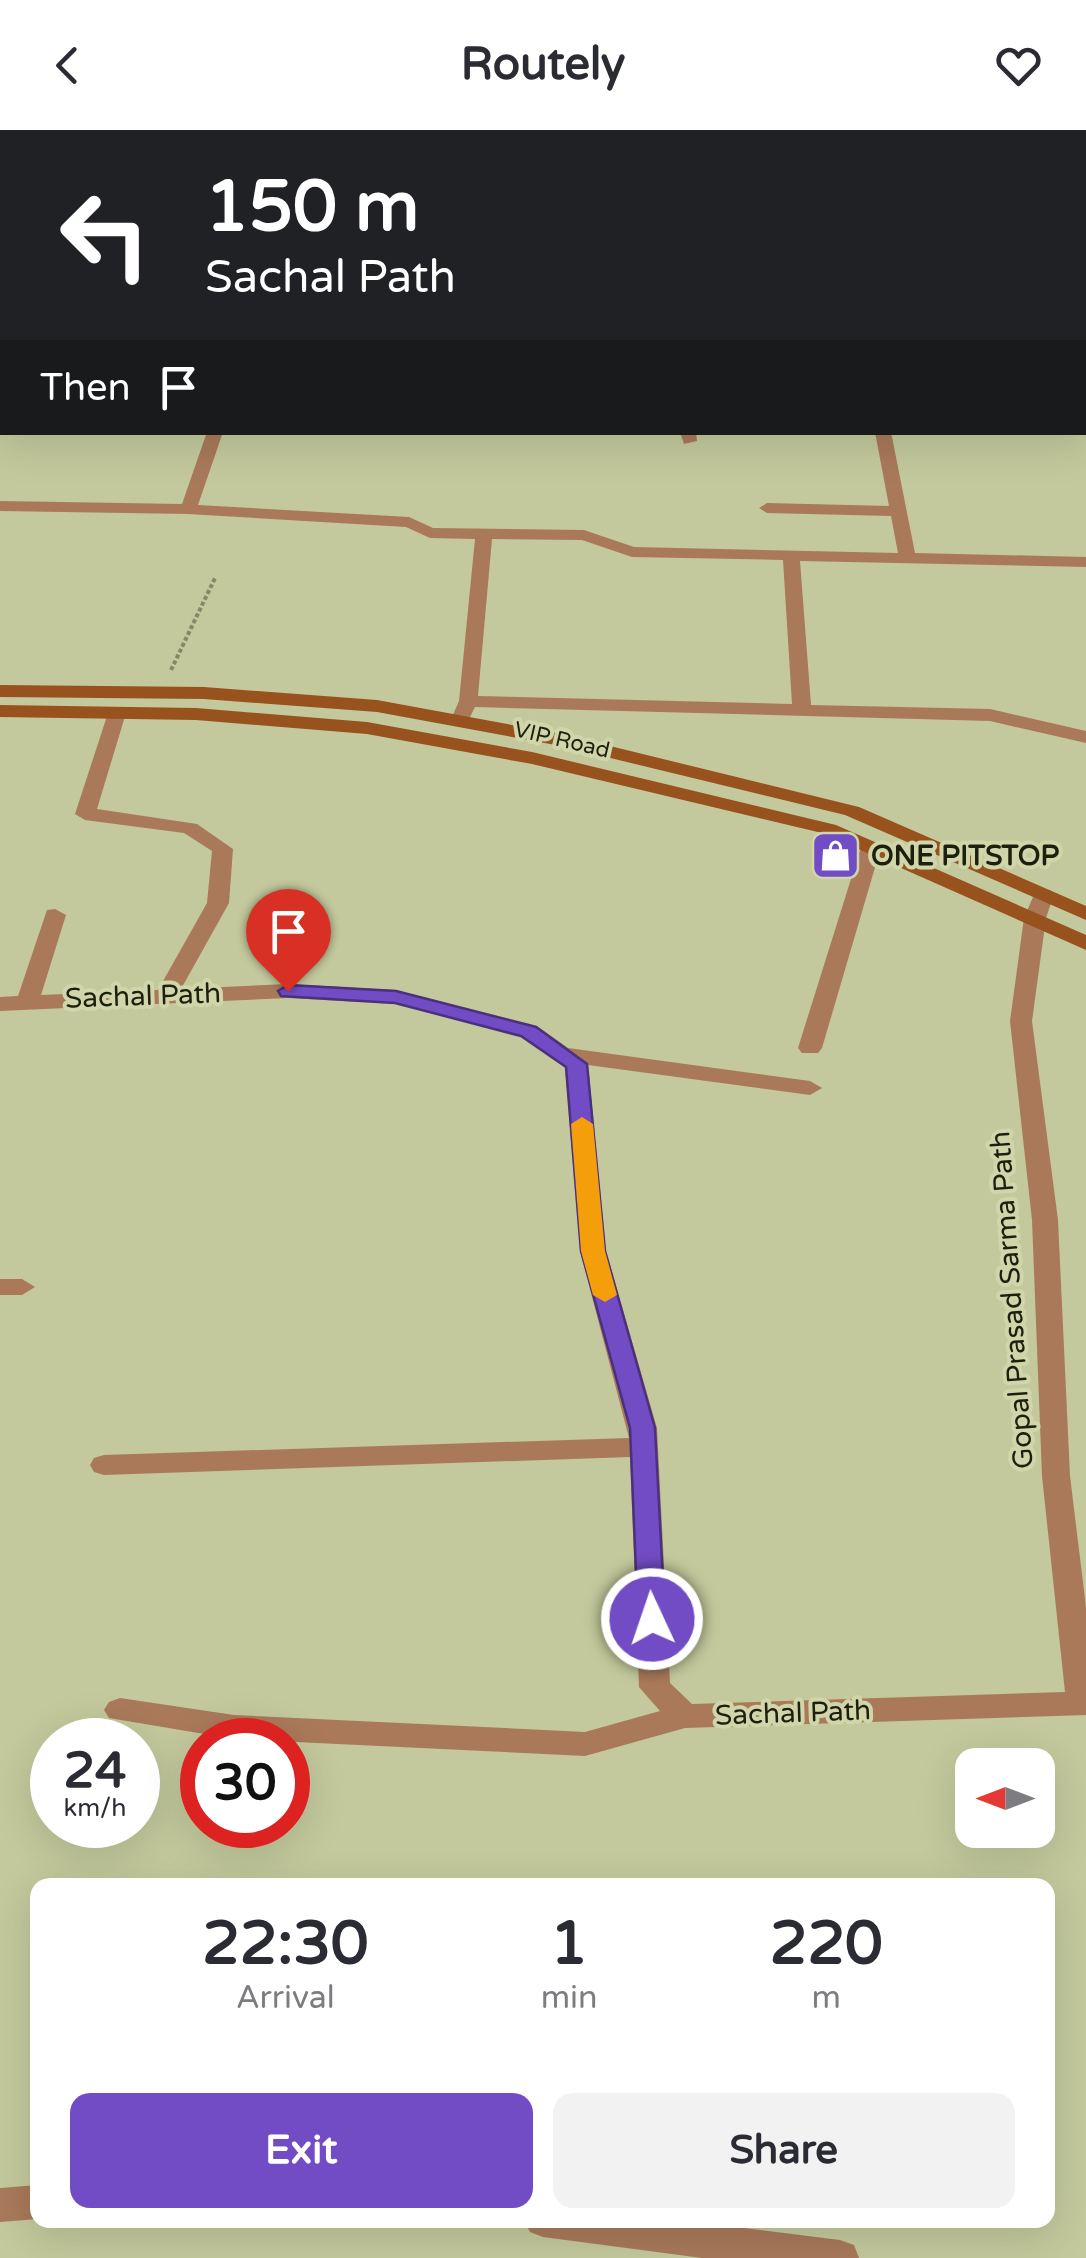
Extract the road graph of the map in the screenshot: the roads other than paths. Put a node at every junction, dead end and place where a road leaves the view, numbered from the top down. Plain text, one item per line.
1 (214, 435) edge
2 (883, 435) edge
3 (0, 506) edge
4 (767, 508) dead end
5 (188, 509) junction
6 (898, 511) junction
7 (484, 534) junction
8 (790, 556) junction
9 (908, 558) junction
10 (1086, 562) edge
11 (0, 690) edge
12 (468, 702) junction
13 (802, 709) junction
14 (0, 711) edge
15 (117, 712) junction
16 (459, 721) junction
17 (1086, 737) edge
18 (871, 848) junction
19 (1039, 906) junction
20 (1086, 914) edge
21 (56, 915) dead end
22 (1086, 943) edge
23 (166, 995) junction
24 (14, 1002) edge
25 (810, 1048) dead end
26 (562, 1054) junction
27 (810, 1088) dead end
28 (644, 1447) junction
29 (104, 1466) dead end
30 (1084, 1704) edge
31 (120, 1710) dead end
32 (684, 1716) junction
33 (30, 2203) edge
34 (0, 2205) edge
35 (606, 2228) edge
36 (840, 2258) edge

1 - 5 street
2 - 6 street
3 - 5 street
4 - 6 street
5 - 7 street
6 - 9 street
7 - 8 street
7 - 12 street
8 - 9 street
8 - 13 street
9 - 10 street
11 - 16 main road, VIP Road
12 - 13 street
12 - 16 street
13 - 17 street
14 - 15 main road, VIP Road
15 - 18 main road, VIP Road
15 - 23 street
16 - 19 main road, VIP Road
18 - 19 main road, VIP Road
18 - 25 street
19 - 20 main road, VIP Road
19 - 22 main road, VIP Road
19 - 30 street, Gopal Prasad Sarma Path
21 - 24 street
23 - 24 street, Sachal Path
23 - 26 street, Sachal Path
26 - 27 street
26 - 28 street, Sachal Path
28 - 29 street
28 - 32 street, Sachal Path
30 - 32 street, Sachal Path
31 - 32 street
33 - 34 street
35 - 36 street

